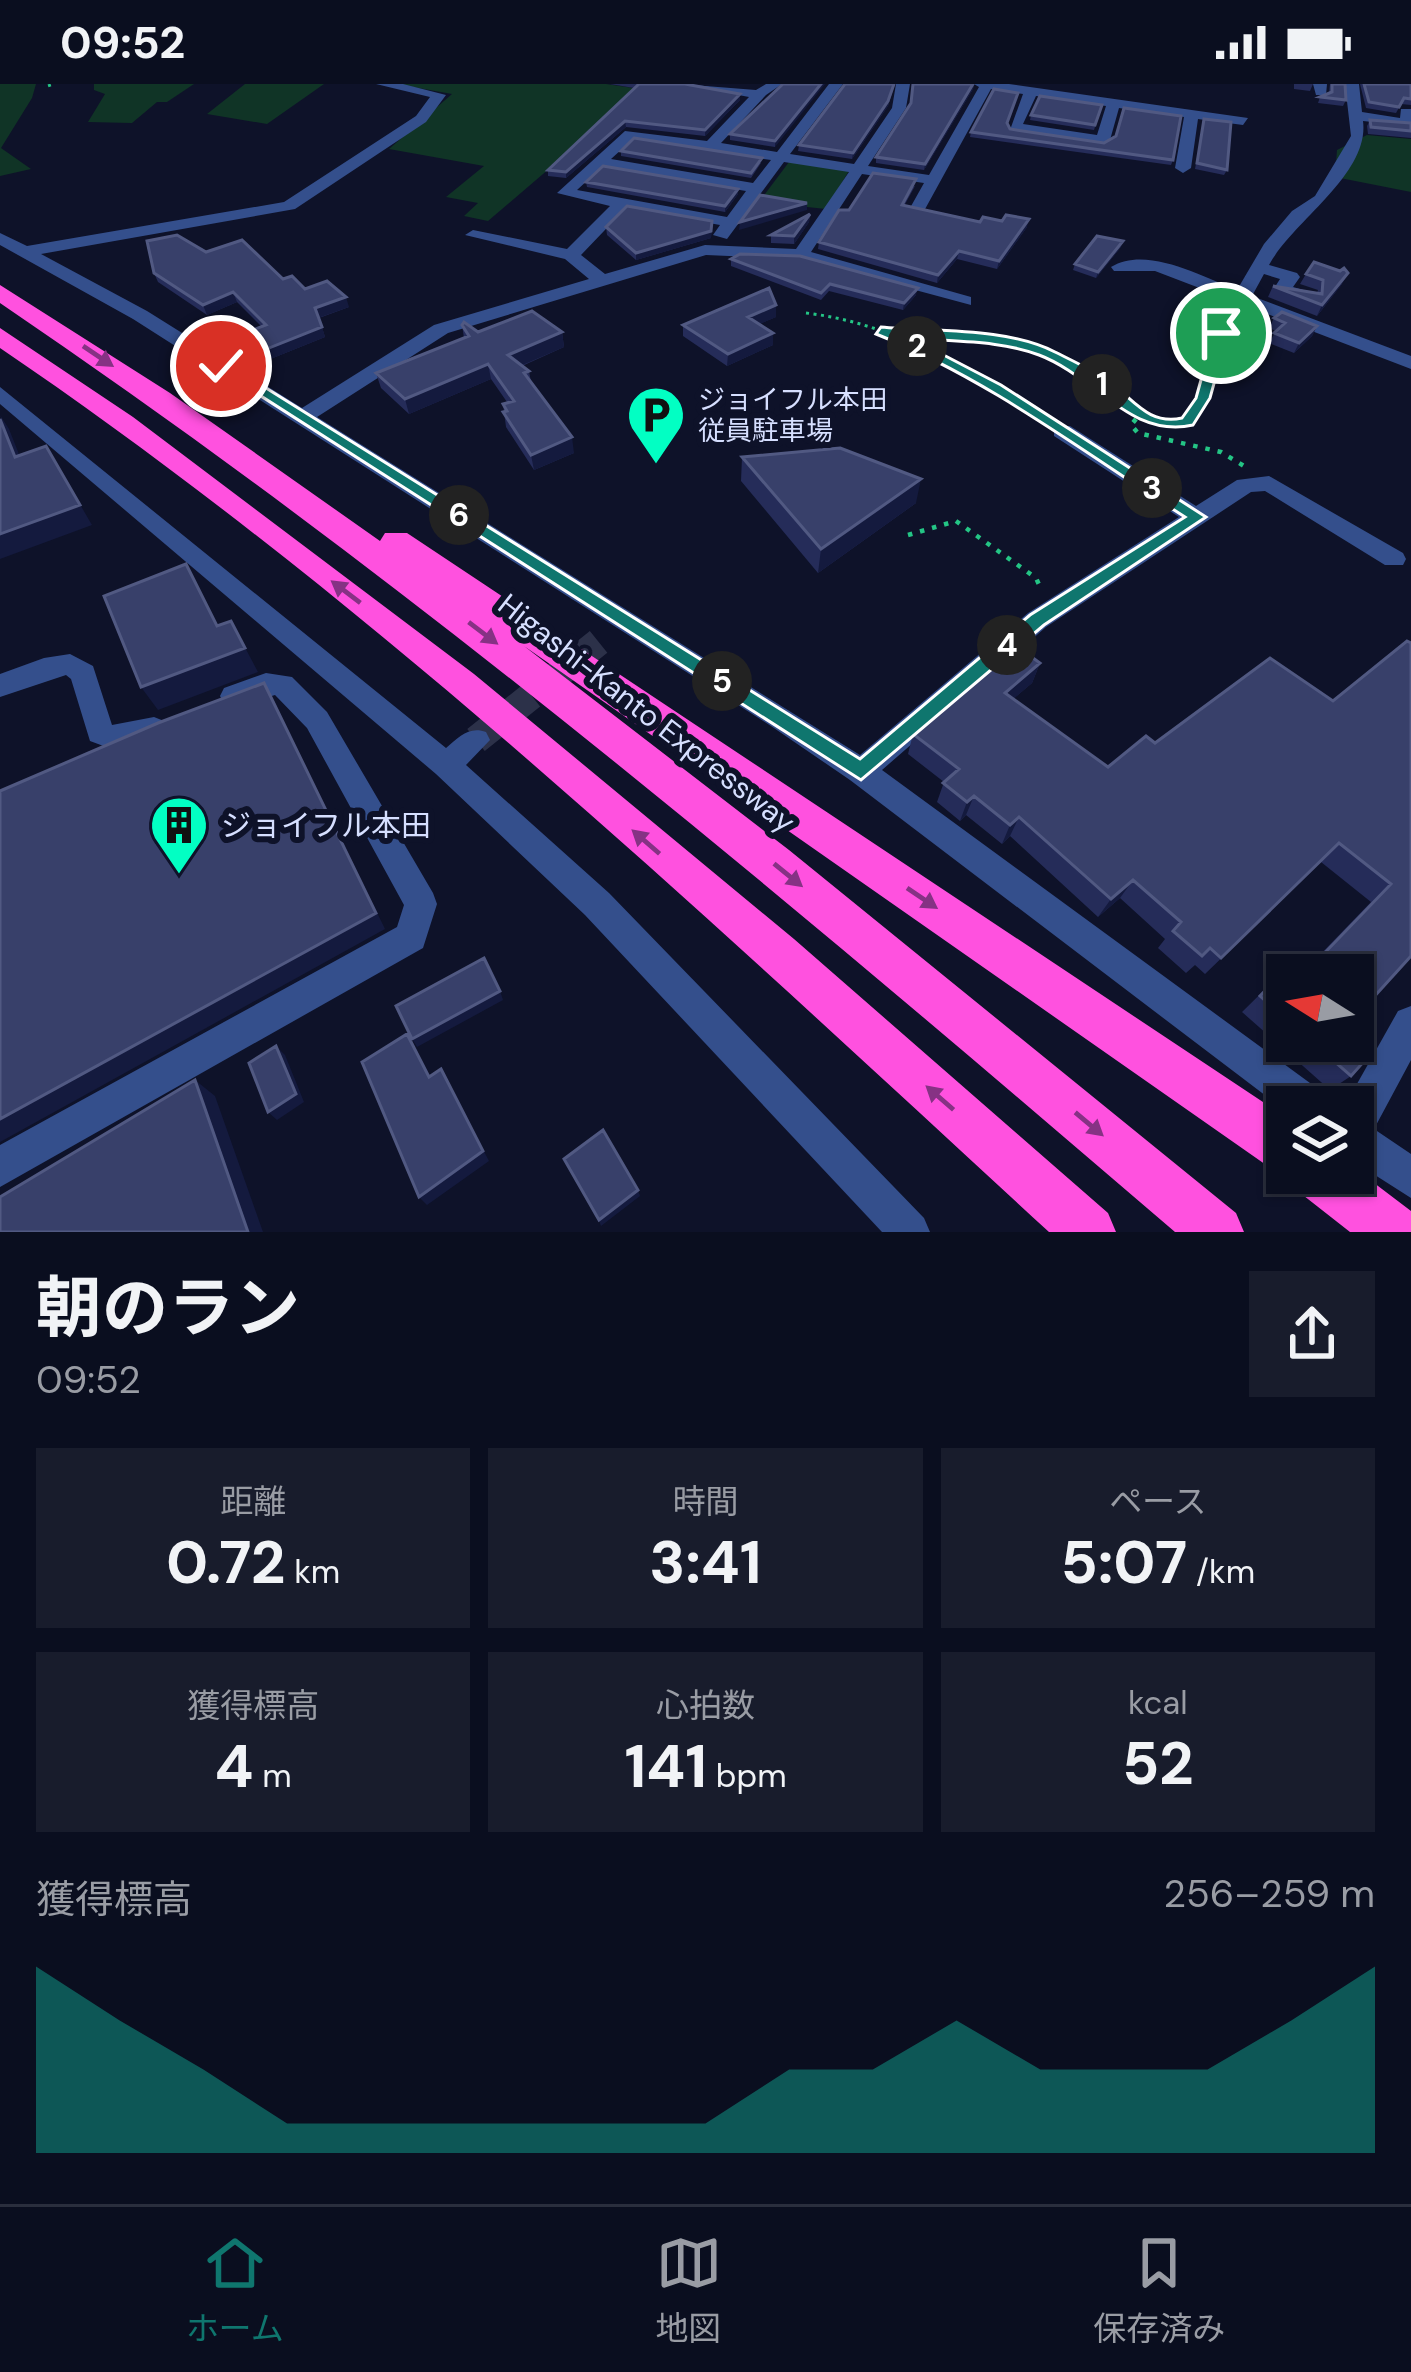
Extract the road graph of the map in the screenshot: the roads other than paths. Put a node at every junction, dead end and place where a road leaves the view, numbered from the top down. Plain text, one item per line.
1 (383, 84) edge
2 (687, 84) edge
3 (775, 84) edge
4 (836, 84) edge
5 (903, 84) edge
6 (984, 84) edge
7 (1352, 84) edge
8 (1031, 91) junction
9 (759, 94) junction
10 (1114, 102) junction
11 (1406, 112) edge
12 (1192, 113) junction
13 (1359, 116) junction
14 (1243, 121) dead end
15 (1103, 140) junction
16 (710, 147) junction
17 (782, 157) junction
18 (1110, 158) edge
19 (599, 162) junction
20 (858, 168) junction
21 (1183, 168) dead end
22 (934, 180) junction
23 (757, 188) junction
24 (622, 203) junction
25 (918, 208) edge
26 (730, 222) junction
27 (473, 235) dead end
28 (0, 238) edge
29 (715, 250) junction
30 (27, 251) junction
31 (801, 254) junction
32 (571, 255) junction
33 (1120, 267) dead end
34 (1259, 267) junction
35 (599, 278) junction
36 (0, 292) edge
37 (1242, 297) junction
38 (1308, 297) edge
39 (965, 301) dead end
40 (0, 336) edge
41 (1411, 363) edge
42 (7, 404) edge
43 (302, 417) junction
44 (1062, 431) road end
45 (296, 492) junction
46 (1197, 517) junction
47 (1394, 559) dead end
48 (0, 686) edge
49 (476, 740) tunnel mouth
50 (446, 765) junction
51 (861, 771) junction
52 (1411, 1024) edge
53 (1284, 1086) edge
54 (1374, 1094) edge
55 (1266, 1136) edge
56 (1374, 1149) edge
57 (0, 1167) edge
58 (1411, 1178) edge
59 (1345, 1194) edge
60 (908, 1231) edge
61 (1090, 1232) edge
62 (1217, 1232) edge
63 (1394, 1232) edge

1 - 30 street
2 - 9 street
3 - 9 street
4 - 17 street
5 - 20 street
6 - 8 street
6 - 22 street
7 - 13 street
8 - 10 street
8 - 15 street
9 - 16 street
10 - 12 street
10 - 15 street
11 - 13 street
12 - 14 street
12 - 21 street
13 - 34 street
15 - 18 street
16 - 17 street
16 - 19 street
17 - 20 street
17 - 23 street
19 - 23 street
19 - 24 street
20 - 22 street
20 - 31 street
22 - 25 street
23 - 26 street
24 - 26 street
24 - 32 street
26 - 29 street
27 - 32 street
28 - 30 street
29 - 31 street
29 - 35 street
30 - 43 street
31 - 39 street
32 - 35 street
33 - 37 street
34 - 37 street
34 - 38 street
35 - 43 street
36 -> 45 highway, Higashi-Kanto Expressway
37 - 41 street
61 -> 40 highway
42 - 50 street
43 - 51 street
44 - 46 street
45 -> 55 highway
45 -> 62 highway, Higashi-Kanto Expressway
46 - 47 street
46 - 51 street
48 - 57 street
49 - 50 street
50 - 60 street
51 - 53 street
52 - 54 street
56 - 58 street
59 - 63 highway

